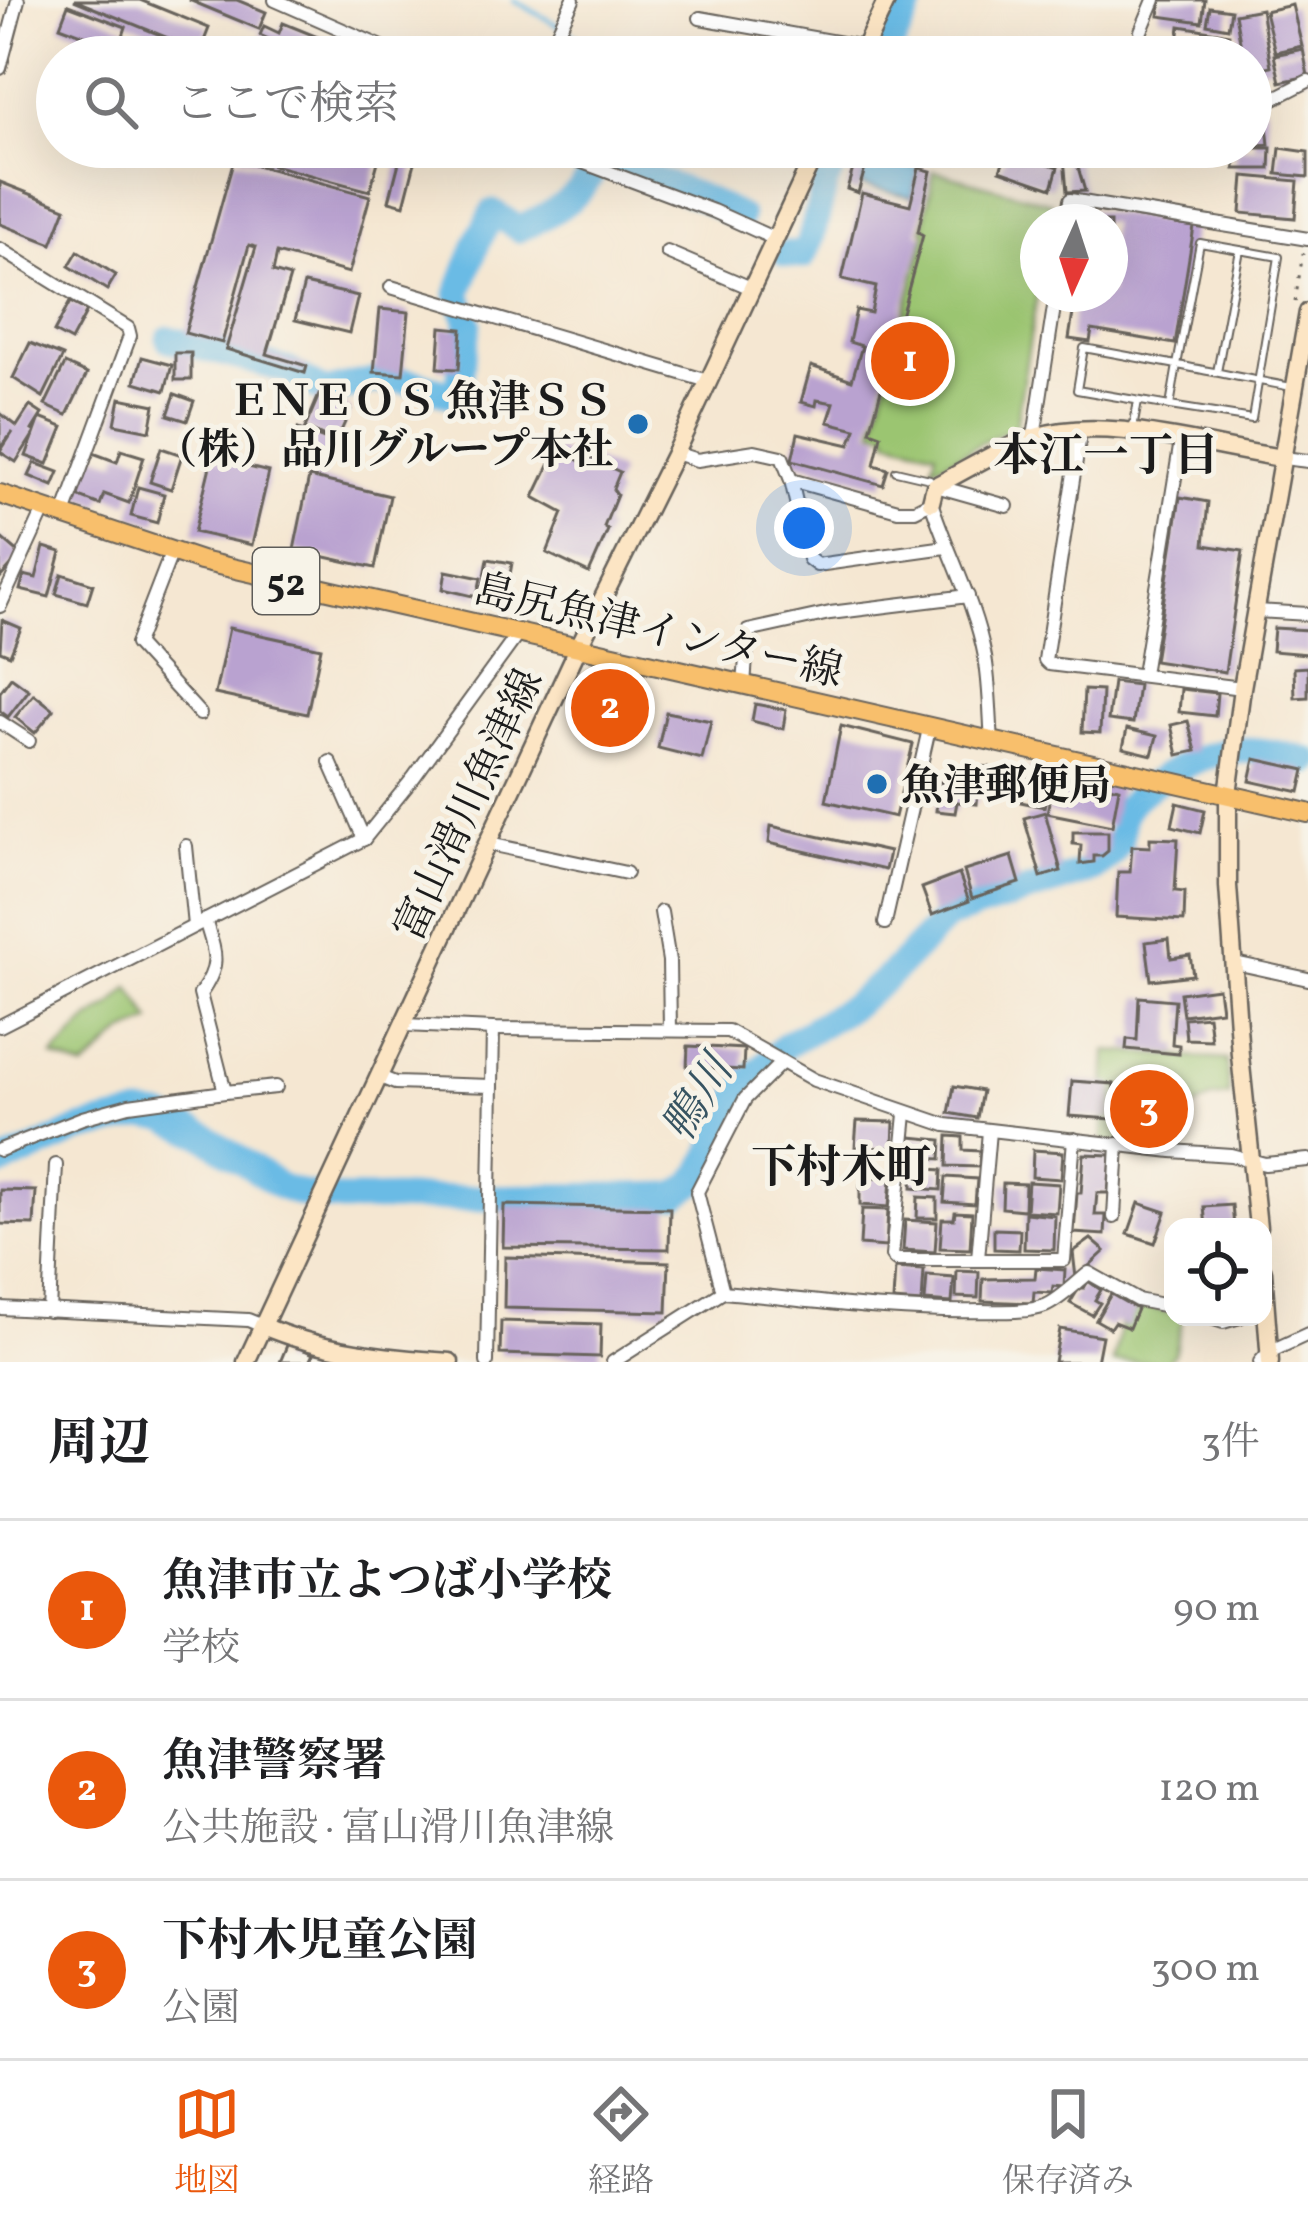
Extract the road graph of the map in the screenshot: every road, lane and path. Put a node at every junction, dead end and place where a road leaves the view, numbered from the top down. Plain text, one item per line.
1 (18, 0) edge
2 (275, 0) edge
3 (573, 0) edge
4 (887, 0) edge
5 (1154, 0) edge
6 (700, 18) dead end
7 (1141, 31) dead end
8 (357, 36) edge
9 (556, 36) edge
10 (786, 36) edge
11 (870, 36) edge
12 (0, 68) edge
13 (1308, 81) edge
14 (1272, 99) edge
15 (597, 168) edge
16 (808, 168) edge
17 (1128, 210) edge
18 (775, 239) junction
19 (1308, 239) edge
20 (0, 249) edge
21 (1240, 250) junction
22 (667, 252) dead end
23 (391, 287) dead end
24 (752, 288) junction
25 (1053, 312) edge
26 (1308, 312) edge
27 (1177, 365) junction
28 (1217, 372) junction
29 (1259, 380) junction
30 (708, 381) junction
31 (1295, 387) junction
32 (1138, 400) junction
33 (1170, 406) junction
34 (1082, 428) junction
35 (1133, 433) junction
36 (1034, 437) junction
37 (1181, 441) junction
38 (675, 453) junction
39 (1283, 458) junction
40 (1308, 461) edge
41 (896, 471) dead end
42 (791, 480) junction
43 (0, 494) edge
44 (933, 494) junction
45 (1007, 506) dead end
46 (54, 513) junction
47 (946, 547) junction
48 (172, 551) junction
49 (968, 596) junction
50 (0, 606) edge
51 (1257, 611) junction
52 (1308, 614) edge
53 (518, 634) junction
54 (579, 646) junction
55 (1143, 674) junction
56 (744, 685) junction
57 (1242, 688) junction
58 (200, 714) dead end
59 (0, 722) edge
60 (929, 728) junction
61 (28, 742) dead end
62 (992, 743) junction
63 (330, 762) dead end
64 (1228, 794) junction
65 (1308, 813) edge
66 (364, 839) junction
67 (489, 844) junction
68 (186, 846) dead end
69 (626, 873) dead end
70 (661, 912) dead end
71 (200, 923) junction
72 (884, 923) dead end
73 (1235, 964) junction
74 (1308, 980) edge
75 (404, 1025) junction
76 (0, 1026) edge
77 (493, 1029) junction
78 (670, 1030) junction
79 (782, 1062) junction
80 (380, 1077) junction
81 (492, 1086) junction
82 (276, 1087) dead end
83 (225, 1092) junction
84 (906, 1114) junction
85 (989, 1131) junction
86 (1074, 1139) junction
87 (1118, 1144) junction
88 (0, 1150) edge
89 (1251, 1160) junction
90 (1308, 1160) edge
91 (56, 1165) dead end
92 (1114, 1217) dead end
93 (1257, 1218) edge
94 (978, 1259) junction
95 (723, 1292) junction
96 (1164, 1305) edge
97 (0, 1308) edge
98 (49, 1311) junction
99 (263, 1326) junction
100 (1265, 1326) edge
101 (1308, 1334) edge
102 (1266, 1359) edge
103 (246, 1362) edge
104 (450, 1362) edge
105 (487, 1362) edge
106 (614, 1362) edge

1 - 12 street
2 - 8 street
3 - 9 street
4 - 11 street
5 - 7 street
6 - 10 street
13 - 14 street
15 - 18 street
16 - 18 street, 富山滑川魚津線
17 - 19 street
18 - 24 street, 富山滑川魚津線
20 - 46 street
21 - 27 lane
21 - 28 lane
21 - 29 lane
22 - 24 street
23 - 30 street
24 - 30 street, 富山滑川魚津線
25 - 36 street
26 - 31 street
27 - 28 lane
27 - 32 lane
27 - 33 lane
28 - 29 lane
29 - 31 lane
29 - 33 lane
30 - 38 street, 富山滑川魚津線
31 - 39 street
32 - 33 lane
32 - 35 lane
34 - 35 street
34 - 36 street
34 - 55 street
35 - 37 street
36 - 44 street
37 - 39 street
37 - 55 street
38 - 42 street
38 - 54 street, 富山滑川魚津線
39 - 40 street
39 - 51 street
41 - 44 lane
42 - 44 street
42 - 47 street
43 - 46 main road, 島尻魚津インター線 / 52
44 - 45 street
44 - 47 street
46 - 48 main road, 島尻魚津インター線 / 52
46 - 50 street
47 - 49 street
48 - 53 main road, 島尻魚津インター線 / 52
48 - 58 street
49 - 56 street
49 - 62 street
51 - 52 street
51 - 57 street
53 - 54 main road, 島尻魚津インター線 / 52
53 - 66 street
54 - 56 main road, 島尻魚津インター線 / 52
54 - 67 street, 富山滑川魚津線
55 - 57 street
56 - 60 main road, 島尻魚津インター線 / 52
57 - 64 street
59 - 61 street
60 - 62 main road, 島尻魚津インター線 / 52
60 - 72 street
62 - 64 main road, 島尻魚津インター線 / 52
63 - 66 street
64 - 65 main road, 島尻魚津インター線 / 52
64 - 73 street
66 - 71 street
67 - 69 street
67 - 75 street, 富山滑川魚津線
68 - 71 street
70 - 78 street
71 - 76 street
71 - 83 street
73 - 74 street
73 - 89 street
75 - 77 street
75 - 80 street, 富山滑川魚津線
77 - 78 street
77 - 81 street
78 - 79 street
79 - 84 street
79 - 95 street
80 - 81 street
80 - 99 street, 富山滑川魚津線
81 - 105 street
82 - 83 street
83 - 88 street
84 - 85 street
84 - 94 street
85 - 86 street
85 - 94 street
86 - 87 street
86 - 94 street
87 - 89 street
87 - 92 street
89 - 90 street
89 - 93 street
91 - 98 street
95 - 96 street
95 - 106 street
97 - 98 street
98 - 99 street
99 - 103 street, 富山滑川魚津線
99 - 104 street
100 - 102 street
101 - 102 street

